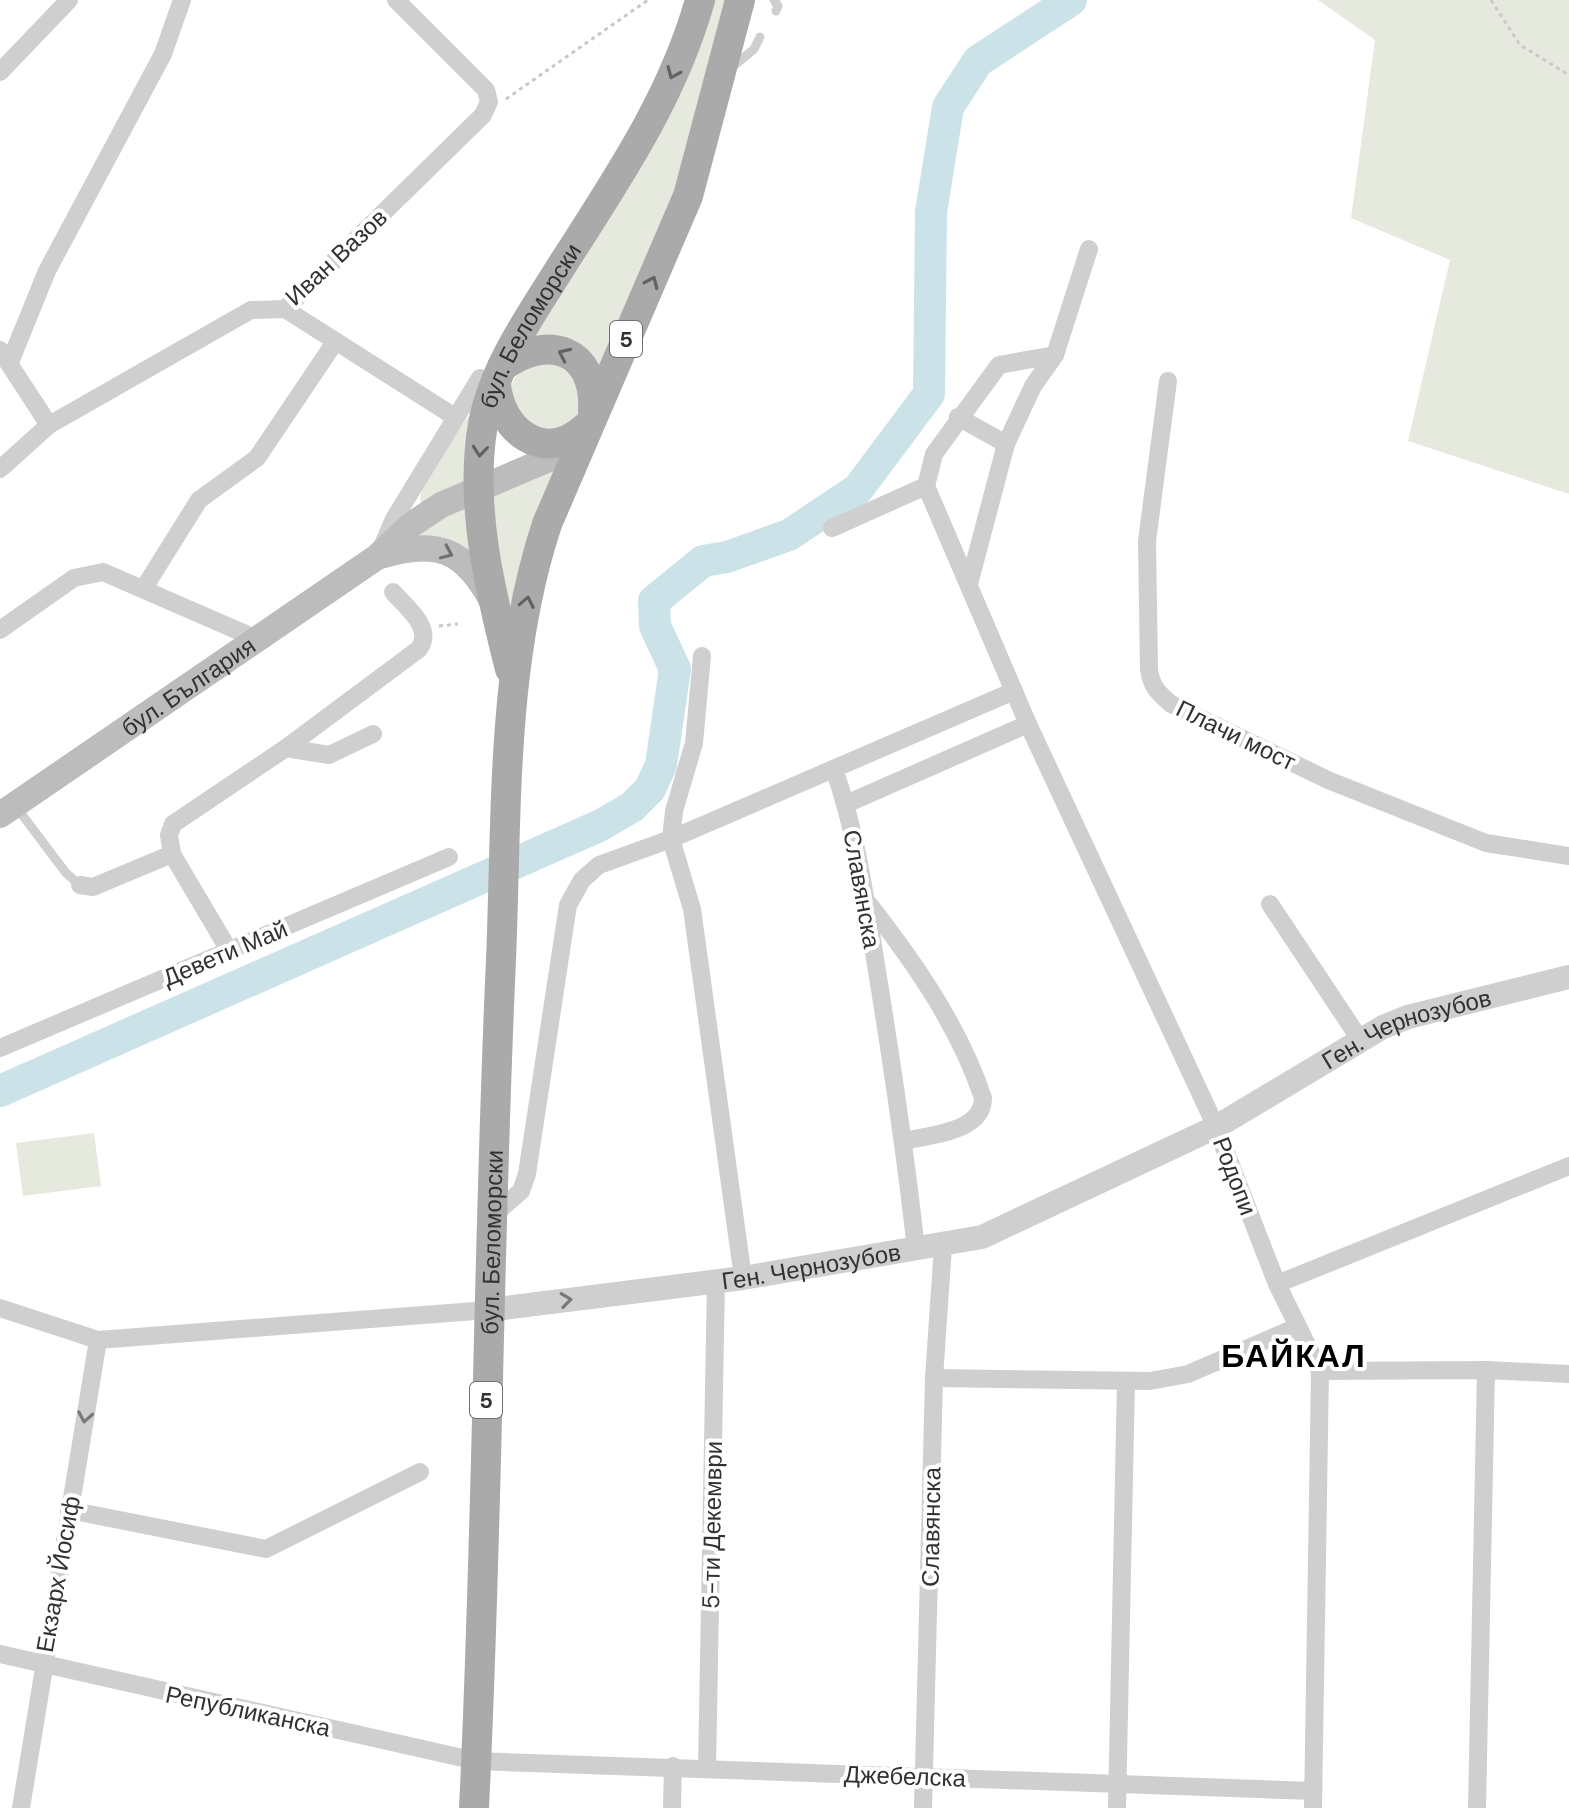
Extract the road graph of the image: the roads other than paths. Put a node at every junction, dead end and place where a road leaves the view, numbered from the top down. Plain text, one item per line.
1 (69, 0) edge
2 (396, 0) edge
3 (700, 0) edge
4 (740, 0) edge
5 (179, 1) edge
6 (760, 37) dead end
7 (0, 72) edge
8 (719, 80) junction
9 (1089, 249) dead end
10 (285, 309) junction
11 (335, 342) junction
12 (1055, 355) junction
13 (5, 356) edge
14 (492, 375) junction
15 (1168, 381) dead end
16 (455, 417) junction
17 (958, 417) junction
18 (49, 425) junction
19 (585, 429) junction
20 (1006, 444) junction
21 (0, 469) edge
22 (926, 486) junction
23 (478, 488) junction
24 (832, 528) dead end
25 (377, 557) junction
26 (969, 584) junction
27 (144, 588) junction
28 (393, 592) dead end
29 (494, 606) junction
30 (0, 630) edge
31 (257, 639) junction
32 (702, 656) dead end
33 (512, 678) junction
34 (1014, 691) junction
35 (1028, 724) junction
36 (373, 734) dead end
37 (286, 748) junction
38 (834, 769) junction
39 (846, 804) junction
40 (8, 810) edge
41 (671, 839) junction
42 (172, 854) junction
43 (1569, 856) edge
44 (449, 857) dead end
45 (80, 885) joint
46 (865, 899) junction
47 (1270, 904) dead end
48 (230, 952) junction
49 (1569, 977) edge
50 (1361, 1041) junction
51 (0, 1048) edge
52 (1216, 1127) junction
53 (904, 1141) junction
54 (1569, 1166) edge
55 (490, 1218) junction
56 (943, 1246) junction
57 (916, 1250) junction
58 (743, 1278) junction
59 (716, 1281) junction
60 (1277, 1284) junction
61 (0, 1308) edge
62 (488, 1310) junction
63 (1297, 1327) junction
64 (98, 1340) junction
65 (1486, 1370) junction
66 (1320, 1371) junction
67 (1569, 1374) edge
68 (934, 1378) junction
69 (1126, 1381) junction
70 (420, 1472) dead end
71 (69, 1510) junction
72 (0, 1654) edge
73 (43, 1663) junction
74 (486, 1762) junction
75 (673, 1766) junction
76 (707, 1768) junction
77 (924, 1778) junction
78 (1118, 1783) junction
79 (1313, 1800) edge
80 (21, 1808) edge
81 (474, 1808) edge
82 (672, 1808) edge
83 (923, 1808) edge
84 (1117, 1808) edge
85 (1477, 1808) edge

1 - 7 street
2 - 10 street, Иван Вазов
3 -> 14 main road, бул. Беломорски / 5
4 - 8 main road, бул. Беломорски / 5
5 - 13 street
6 - 8 lane
19 -> 8 main road, бул. Беломорски / 5
9 - 12 street
10 - 11 street
10 - 18 street, Иван Вазов
11 - 16 street
11 - 27 street
12 - 17 street
12 - 20 street
13 - 18 street
14 - 16 street
14 - 19 main road
19 -> 14 main road
14 -> 23 main road, бул. Беломорски / 5
15 - 43 street, Плачи мост
16 - 25 street
17 - 20 street
17 - 22 street
18 - 21 street, Иван Вазов
19 - 23 main road, бул. България
33 -> 19 main road, бул. Беломорски / 5
20 - 26 street
22 - 24 street
22 - 26 street, Родопи
23 - 25 main road, бул. България
23 - 29 main road, бул. Беломорски / 5
25 -> 29 main road, бул. България
25 - 31 main road, бул. България
26 - 34 street, Родопи
27 - 30 street
27 - 31 street
28 - 37 street
29 - 33 main road, бул. Беломорски / 5
31 - 40 main road, бул. България
32 - 41 street
33 - 55 main road, бул. Беломорски / 5
34 - 35 street, Родопи
34 - 38 street
35 - 39 street
35 - 52 street, Родопи
36 - 37 street
37 - 42 street
38 - 39 street, Славянска
38 - 41 street
39 - 46 street, Славянска
40 - 45 lane
41 - 55 street
41 - 58 street
42 - 45 street
42 - 48 street
44 - 48 street, Девети Май
46 - 53 street, Славянска
46 - 53 street
47 - 50 street
48 - 51 street, Девети Май
49 - 50 street, Ген. Чернозубов
50 - 52 street, Ген. Чернозубов
52 - 56 street, Ген. Чернозубов
52 - 60 street, Родопи
53 - 57 street, Славянска
54 - 60 street
55 - 62 main road, бул. Беломорски / 5
56 - 57 street, Ген. Чернозубов
56 - 68 street, Славянска
57 - 58 street, Ген. Чернозубов
58 - 59 street, Ген. Чернозубов
62 -> 59 street, Ген. Чернозубов
59 - 76 street, 5-ти Декември
60 - 63 street, Родопи
61 - 64 street, Ген. Чернозубов
62 - 64 street, Ген. Чернозубов
62 - 74 main road, бул. Беломорски / 5
63 - 66 street, Родопи
63 - 69 street
64 -> 71 street, Екзарх Йосиф
65 - 66 street
65 - 67 street
65 - 85 street
66 - 79 street, Родопи
68 - 69 street
68 - 77 street, Славянска
69 - 78 street
70 - 71 street
71 - 73 street, Екзарх Йосиф
72 - 73 street, Републиканска
73 - 74 street, Републиканска
73 - 80 street, Екзарх Йосиф
74 - 75 street, Джебелска
74 - 81 main road, бул. Беломорски / 5
75 - 76 street, Джебелска
75 - 82 street
76 - 77 street, Джебелска
77 - 78 street, Джебелска
77 - 83 street, Славянска
78 - 79 street, Джебелска
78 - 84 street

